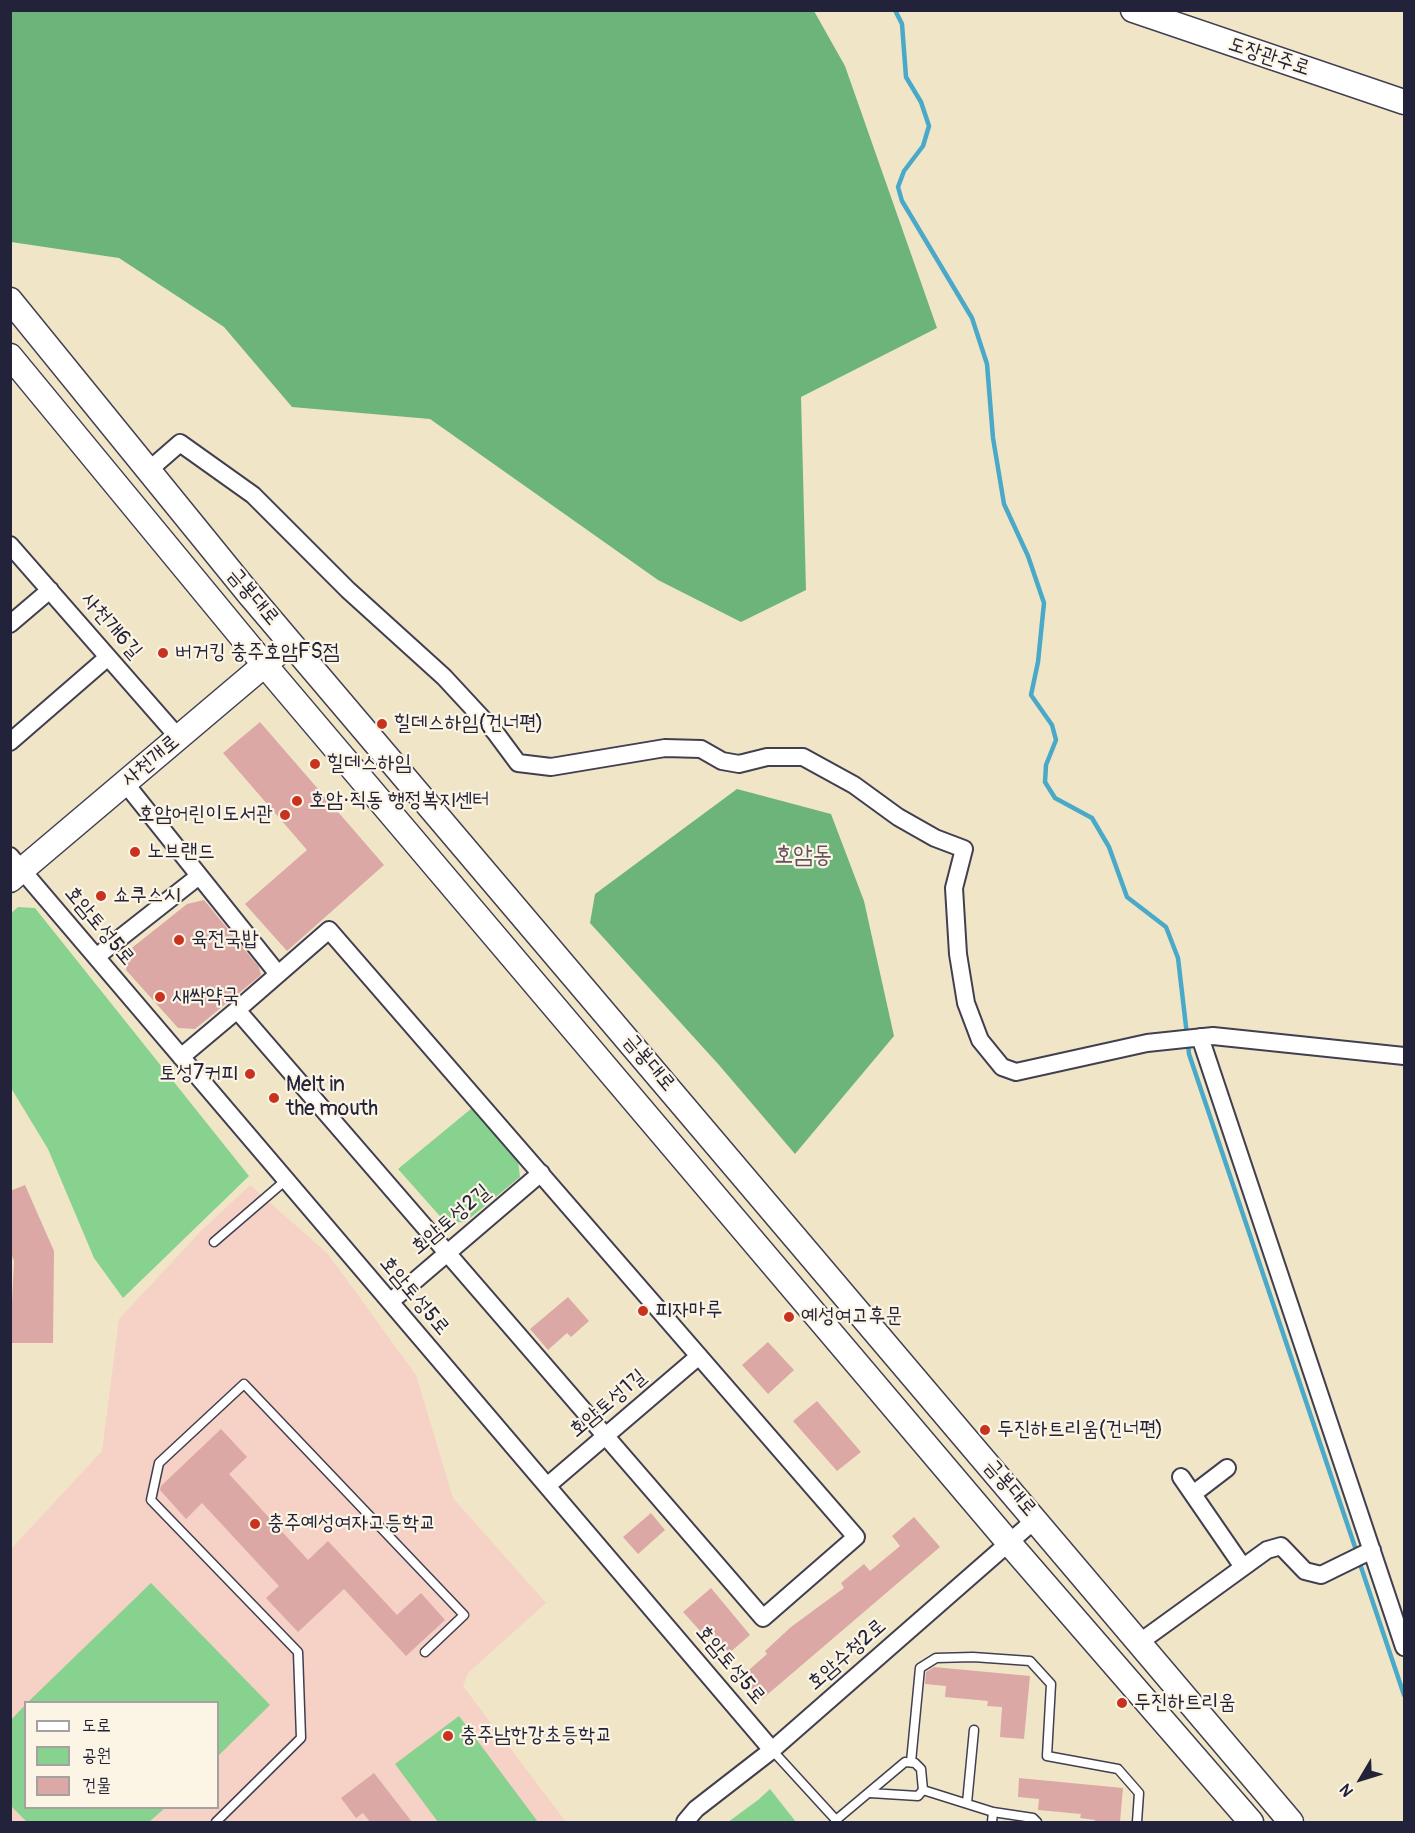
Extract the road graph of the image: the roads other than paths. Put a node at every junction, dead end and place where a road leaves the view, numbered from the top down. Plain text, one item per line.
1 (1133, 10) edge
2 (1404, 102) edge
3 (10, 300) edge
4 (10, 356) edge
5 (149, 470) junction
6 (10, 545) edge
7 (50, 590) junction
8 (10, 624) edge
9 (292, 643) junction
10 (108, 657) junction
11 (264, 664) junction
12 (178, 737) junction
13 (10, 742) edge
14 (125, 783) junction
15 (14, 869) edge
16 (199, 876) junction
17 (96, 957) junction
18 (278, 974) junction
19 (237, 1010) junction
20 (1200, 1037) junction
21 (1404, 1056) edge
22 (182, 1057) junction
23 (541, 1173) junction
24 (286, 1180) junction
25 (214, 1242) dead end
26 (448, 1253) junction
27 (390, 1302) junction
28 (699, 1356) junction
29 (605, 1435) junction
30 (1227, 1468) dead end
31 (1181, 1477) dead end
32 (547, 1486) junction
33 (1193, 1494) junction
34 (1036, 1519) junction
35 (1009, 1543) junction
36 (1372, 1550) junction
37 (1243, 1568) junction
38 (1140, 1642) junction
39 (1404, 1647) edge
40 (425, 1652) dead end
41 (974, 1731) dead end
42 (772, 1750) junction
43 (911, 1762) junction
44 (923, 1790) junction
45 (870, 1793) junction
46 (967, 1803) junction
47 (993, 1812) junction
48 (216, 1822) edge
49 (685, 1822) edge
50 (992, 1822) edge
51 (1037, 1822) edge
52 (1137, 1822) edge
53 (1251, 1822) edge
54 (1291, 1822) edge

1 - 2 street, 도장관주로
3 - 5 street, 금봉대로
4 - 11 street, 금봉대로
5 - 9 street, 금봉대로
5 - 20 street
6 - 7 street, 사천개6길
7 - 8 street
7 - 10 street, 사천개6길
9 - 11 street, 사천개로
9 - 34 street, 금봉대로
10 - 12 street, 사천개6길
10 - 13 street
11 - 12 street, 사천개로
11 - 35 street, 금봉대로
12 - 14 street, 사천개로
14 - 15 street, 사천개로
14 - 16 street
15 - 17 street, 호암토성5로
16 - 17 street
16 - 18 street
17 - 22 street, 호암토성5로
18 - 19 street
18 - 23 street
19 - 22 street
19 - 26 street
20 - 21 street
20 - 36 street
22 - 24 street, 호암토성5로
23 - 26 street, 호암토성2길
23 - 28 street
24 - 25 lane
24 - 27 street, 호암토성5로
26 - 27 street, 호암토성2길
26 - 29 street
27 - 32 street, 호암토성5로
28 - 29 street, 호암토성1길
28 - 29 street
29 - 32 street, 호암토성1길
30 - 33 street
31 - 33 street
32 - 42 street, 호암토성5로
33 - 37 street
34 - 35 street, 호암수청2로
34 - 38 street, 금봉대로
35 - 42 street, 호암수청2로
35 - 53 street, 금봉대로
36 - 37 street
36 - 39 street
37 - 38 street
38 - 54 street, 금봉대로
40 - 48 lane
41 - 46 lane
42 - 45 lane
42 - 49 street, 호암수청2로
43 - 44 lane
43 - 45 lane
43 - 52 lane
44 - 45 lane
44 - 46 lane
46 - 47 lane
47 - 50 lane
47 - 51 lane

